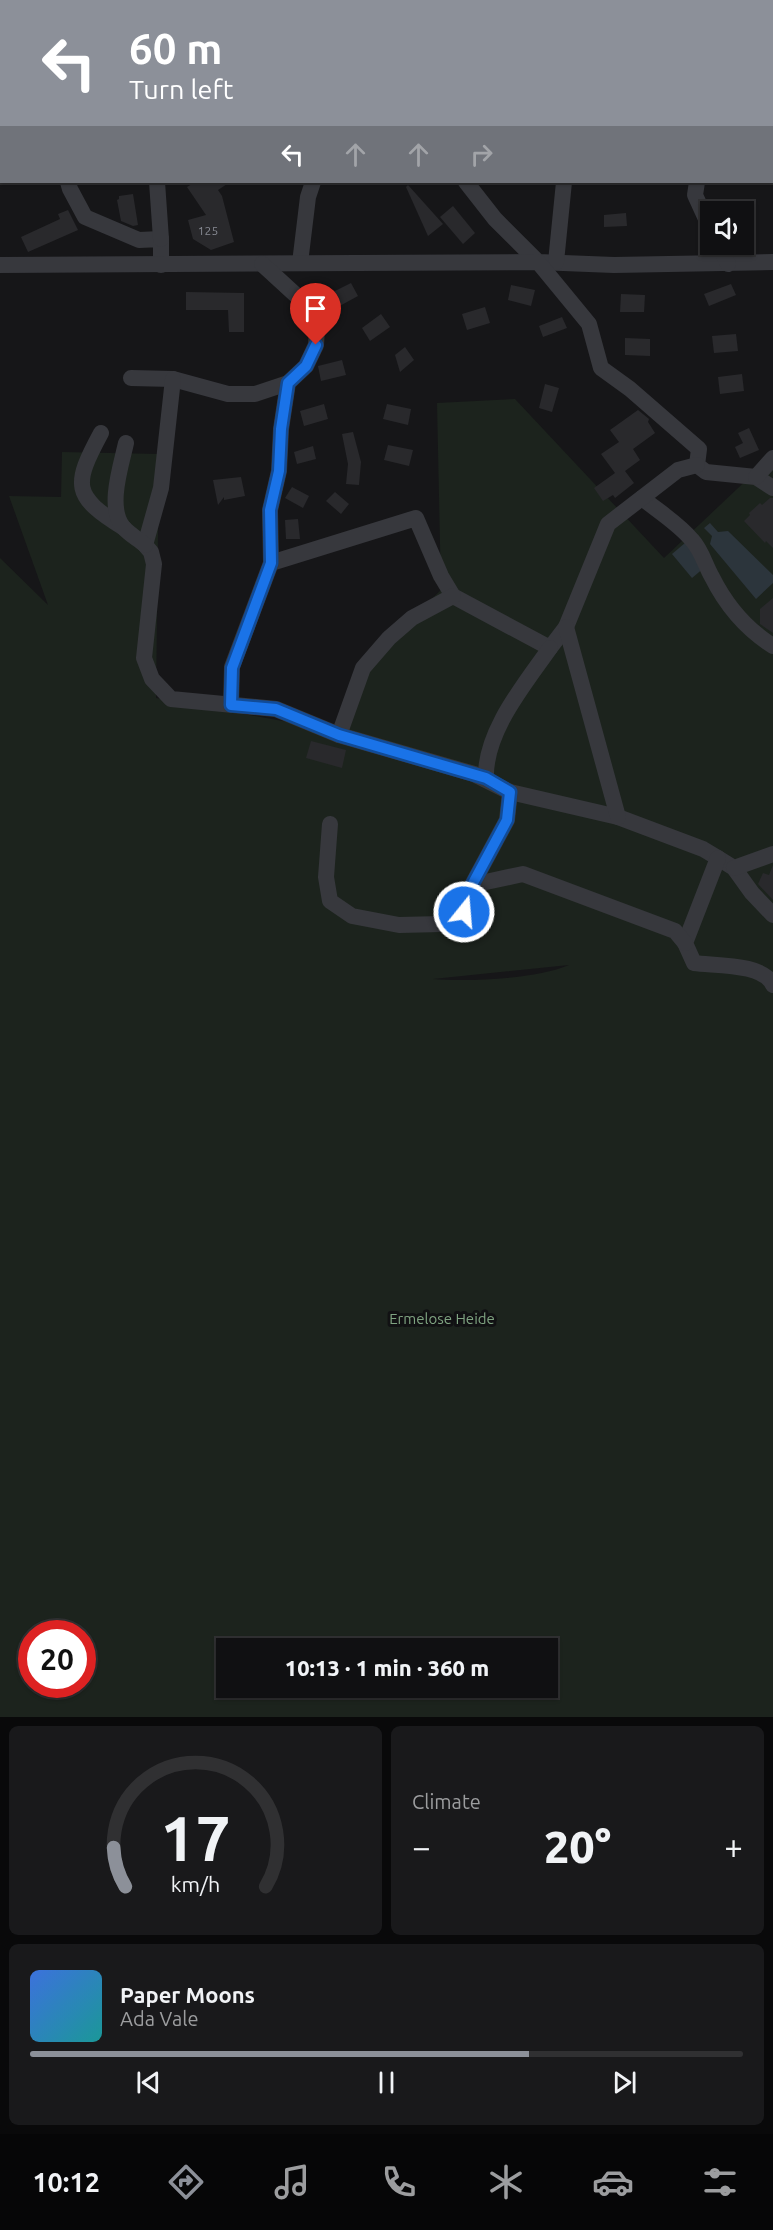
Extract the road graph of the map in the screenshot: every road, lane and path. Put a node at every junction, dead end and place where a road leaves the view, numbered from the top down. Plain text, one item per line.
1 (68, 183) edge
2 (157, 183) edge
3 (314, 183) edge
4 (467, 183) edge
5 (564, 183) edge
6 (697, 183) edge
7 (700, 206) edge
8 (161, 239) junction
9 (724, 255) edge
10 (538, 262) junction
11 (556, 262) junction
12 (773, 262) edge
13 (300, 263) junction
14 (262, 264) junction
15 (728, 264) junction
16 (0, 265) edge
17 (161, 265) junction
18 (131, 378) dead end
19 (173, 379) junction
20 (288, 383) junction
21 (101, 433) dead end
22 (126, 443) dead end
23 (773, 458) edge
24 (697, 465) junction
25 (756, 477) junction
26 (773, 488) edge
27 (642, 498) junction
28 (124, 528) junction
29 (146, 545) junction
30 (271, 563) junction
31 (453, 596) junction
32 (566, 627) junction
33 (773, 646) edge
34 (550, 648) junction
35 (231, 705) junction
36 (339, 735) junction
37 (486, 778) junction
38 (510, 792) junction
39 (618, 817) junction
40 (330, 825) dead end
41 (773, 854) edge
42 (718, 858) junction
43 (734, 868) junction
44 (472, 885) junction
45 (773, 915) edge
46 (685, 943) junction
47 (773, 986) edge

1 - 8 street
2 - 8 street
3 - 13 street
4 - 10 street
5 - 11 street
6 - 7 street
8 - 17 street
9 - 15 street
10 - 11 street
10 - 13 street
10 - 24 street
11 - 15 street
12 - 15 street
13 - 14 street
14 - 17 street
14 - 20 street
16 - 17 street
18 - 19 street
19 - 20 street
19 - 29 street
20 - 30 street
21 - 28 street
22 - 28 street
23 - 25 street
24 - 25 street
24 - 27 street
25 - 26 street
27 - 32 street
27 - 33 street
28 - 29 street
29 - 35 street
30 - 31 street
30 - 35 street
31 - 34 street
31 - 36 street
32 - 34 street
32 - 39 street
34 - 37 street
35 - 36 street
36 - 37 street
37 - 38 street
38 - 39 street
38 - 44 street
39 - 42 street
40 - 44 street
41 - 43 street
42 - 43 street
42 - 46 street
43 - 45 street
44 - 46 street
46 - 47 street

